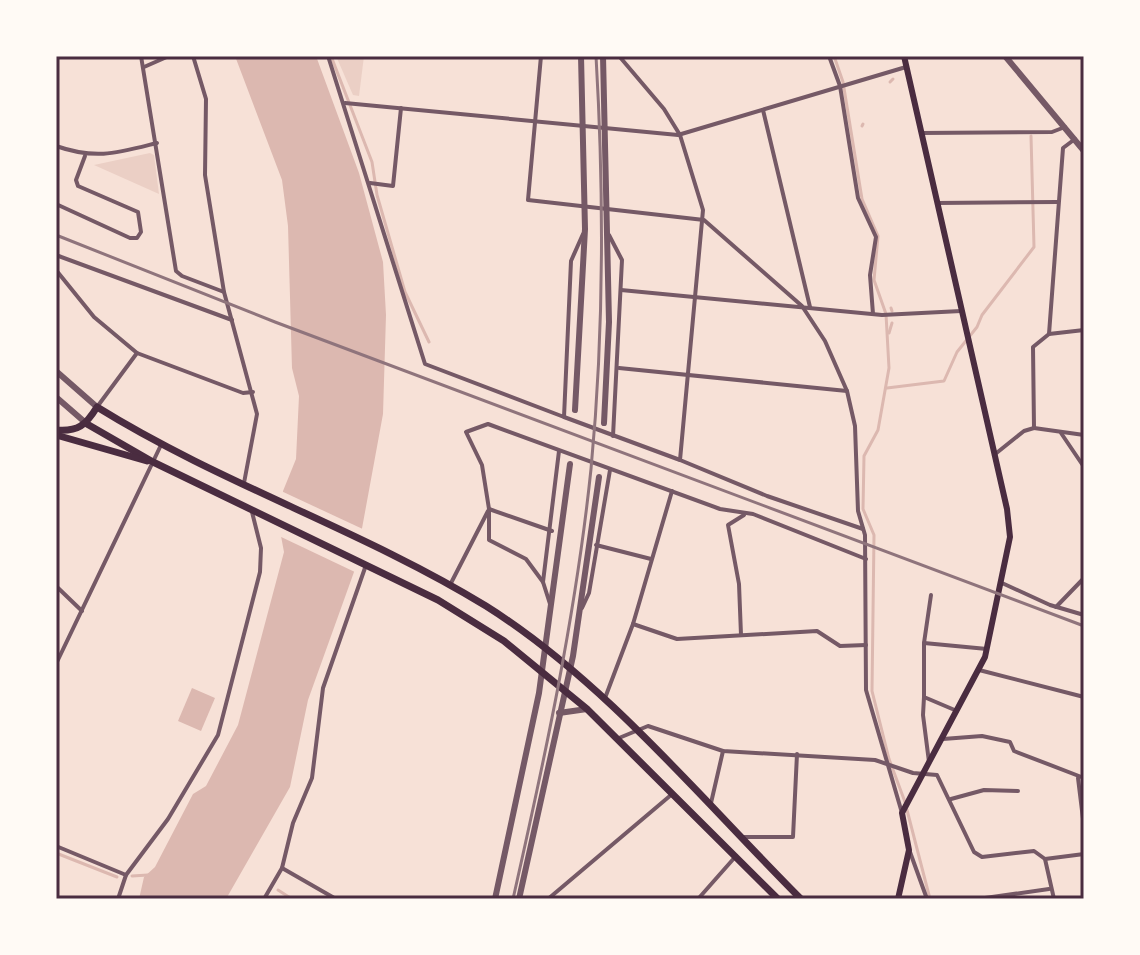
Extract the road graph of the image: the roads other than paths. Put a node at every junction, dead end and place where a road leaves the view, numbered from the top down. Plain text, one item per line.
1 (141, 56) edge
2 (169, 56) edge
3 (193, 56) edge
4 (328, 56) edge
5 (541, 56) edge
6 (581, 56) edge
7 (603, 56) edge
8 (619, 56) edge
9 (829, 56) edge
10 (1005, 56) edge
11 (906, 57) edge
12 (144, 67) junction
13 (906, 67) junction
14 (841, 86) junction
15 (345, 103) junction
16 (401, 108) junction
17 (763, 109) junction
18 (536, 121) junction
19 (584, 126) junction
20 (1065, 127) junction
21 (607, 130) junction
22 (921, 133) junction
23 (680, 135) junction
24 (1075, 139) junction
25 (157, 143) junction
26 (56, 146) edge
27 (1084, 151) edge
28 (85, 156) junction
29 (370, 183) junction
30 (1058, 202) junction
31 (937, 203) junction
32 (56, 204) edge
33 (585, 206) junction
34 (608, 207) junction
35 (704, 220) junction
36 (585, 229) junction
37 (608, 233) junction
38 (56, 255) edge
39 (56, 270) edge
40 (621, 290) junction
41 (224, 292) junction
42 (696, 297) junction
43 (802, 306) junction
44 (810, 307) junction
45 (962, 311) junction
46 (873, 315) junction
47 (232, 320) junction
48 (1084, 330) edge
49 (1049, 334) junction
50 (137, 353) junction
51 (619, 368) junction
52 (56, 371) edge
53 (689, 374) junction
54 (847, 391) junction
55 (254, 392) junction
56 (56, 397) edge
57 (97, 407) junction
58 (575, 410) dead end
59 (564, 417) junction
60 (604, 423) dead end
61 (87, 424) junction
62 (1034, 428) junction
63 (1060, 432) junction
64 (56, 433) edge
65 (1084, 435) edge
66 (613, 436) junction
67 (161, 445) junction
68 (560, 450) junction
69 (994, 455) junction
70 (680, 460) junction
71 (153, 462) junction
72 (570, 464) dead end
73 (1084, 467) edge
74 (610, 470) junction
75 (599, 477) dead end
76 (244, 485) junction
77 (672, 491) junction
78 (489, 509) junction
79 (252, 510) junction
80 (747, 513) junction
81 (863, 529) junction
82 (552, 531) junction
83 (596, 545) junction
84 (651, 559) junction
85 (866, 559) junction
86 (365, 564) junction
87 (1084, 578) edge
88 (543, 582) junction
89 (1000, 582) junction
90 (449, 585) junction
91 (56, 586) edge
92 (931, 595) dead end
93 (1056, 607) junction
94 (82, 611) junction
95 (552, 611) junction
96 (580, 611) junction
97 (1084, 615) edge
98 (633, 624) junction
99 (741, 635) junction
100 (924, 643) junction
101 (866, 645) junction
102 (545, 649) junction
103 (987, 649) junction
104 (56, 664) edge
105 (979, 670) junction
106 (570, 671) junction
107 (542, 672) junction
108 (566, 690) junction
109 (924, 697) junction
110 (1084, 697) edge
111 (603, 701) junction
112 (587, 709) junction
113 (958, 711) junction
114 (559, 713) junction
115 (634, 730) junction
116 (617, 739) junction
117 (940, 739) junction
118 (723, 751) junction
119 (797, 754) junction
120 (888, 764) junction
121 (930, 766) junction
122 (916, 774) junction
123 (1081, 778) edge
124 (1018, 791) dead end
125 (674, 793) junction
126 (951, 799) junction
127 (710, 807) junction
128 (902, 812) junction
129 (1084, 827) edge
130 (738, 837) junction
131 (56, 846) edge
132 (909, 850) junction
133 (1084, 854) edge
134 (736, 856) junction
135 (1045, 859) junction
136 (282, 868) junction
137 (126, 875) junction
138 (1049, 889) junction
139 (118, 899) edge
140 (264, 899) edge
141 (336, 899) edge
142 (495, 899) edge
143 (519, 899) edge
144 (548, 899) edge
145 (698, 899) edge
146 (778, 899) edge
147 (801, 899) edge
148 (898, 899) edge
149 (927, 899) edge
150 (978, 899) edge
151 (1054, 899) edge

1 - 12 street
2 - 12 street
3 - 41 street
4 - 15 street
5 - 18 street
6 - 19 street
7 - 21 street
8 - 23 street
9 - 14 street
10 - 20 street
11 - 13 main road
12 - 25 street
13 - 14 street
13 - 22 main road
14 - 17 street
14 - 46 street
15 - 16 street
15 - 29 street
16 - 18 street
16 - 29 street
17 - 23 street
17 - 44 street
18 - 19 street
18 - 33 street
19 - 21 street
19 - 33 street
20 - 22 street
20 - 24 street
21 - 23 street
21 - 34 street
22 - 31 main road
23 - 35 street
24 - 27 street
24 - 30 street
25 - 28 street
25 - 41 street
26 - 28 street
28 - 32 street
29 - 59 street
30 - 31 street
30 - 49 street
31 - 45 main road
33 - 34 street
33 - 36 street
34 - 35 street
34 - 37 street
35 - 42 street
35 - 43 street
36 - 58 street
36 - 59 street
37 - 40 street
37 - 60 street
38 - 47 street
39 - 50 street
40 - 42 street
40 - 51 street
41 - 47 street
42 - 43 street
42 - 53 street
43 - 44 street
43 - 54 street
44 - 46 street
45 - 46 street
45 - 69 main road
47 - 55 street
48 - 49 street
49 - 62 street
50 - 55 street
50 - 57 street
51 - 53 street
51 - 66 street
52 - 57 street
53 - 54 street
53 - 70 street
54 - 81 street
55 - 76 street
56 - 61 street
57 - 61 main road
57 - 67 main road
59 - 66 street
61 - 64 main road
61 - 71 main road
62 - 63 street
62 - 69 street
63 - 65 street
63 - 73 street
64 - 71 main road
66 - 70 street
67 - 71 street
67 - 76 main road
68 - 74 street
68 - 78 street
68 - 82 street
69 - 89 main road
70 - 81 street
71 - 79 main road
71 - 94 street
72 - 95 street
74 - 77 street
74 - 83 street
75 - 96 street
76 - 90 main road
77 - 80 street
77 - 84 street
78 - 82 street
78 - 88 street
78 - 90 street
79 - 86 main road
79 - 137 street
80 - 85 street
80 - 99 street
81 - 85 street
82 - 88 street
83 - 84 street
83 - 96 street
84 - 98 street
85 - 101 street
86 - 107 main road
86 - 136 street
87 - 93 street
88 - 95 street
89 - 93 street
89 - 103 main road
90 - 102 main road
91 - 94 street
92 - 100 street
93 - 97 street
94 - 104 street
95 - 102 street
96 - 106 street
98 - 99 street
98 - 111 street
99 - 101 street
100 - 103 street
100 - 109 street
101 - 120 street
102 - 106 main road
102 - 107 street
103 - 105 main road
105 - 110 street
105 - 113 main road
106 - 108 street
106 - 111 main road
107 - 108 main road
107 - 142 street
108 - 112 main road
108 - 114 street
109 - 113 street
109 - 121 street
111 - 115 main road
112 - 114 street
112 - 116 main road
113 - 117 main road
114 - 143 street
115 - 116 street
115 - 118 street
115 - 127 main road
116 - 125 main road
117 - 121 main road
117 - 123 street
118 - 119 street
118 - 127 street
119 - 120 street
119 - 130 street
120 - 122 street
120 - 128 street
121 - 122 main road
122 - 126 street
122 - 128 main road
123 - 129 street
124 - 126 street
125 - 134 main road
125 - 144 street
126 - 135 street
127 - 130 main road
128 - 132 main road
130 - 147 main road
131 - 137 street
132 - 148 main road
132 - 149 street
133 - 135 street
134 - 145 street
134 - 146 main road
135 - 138 street
136 - 140 street
136 - 141 street
137 - 139 street
138 - 150 street
138 - 151 street

